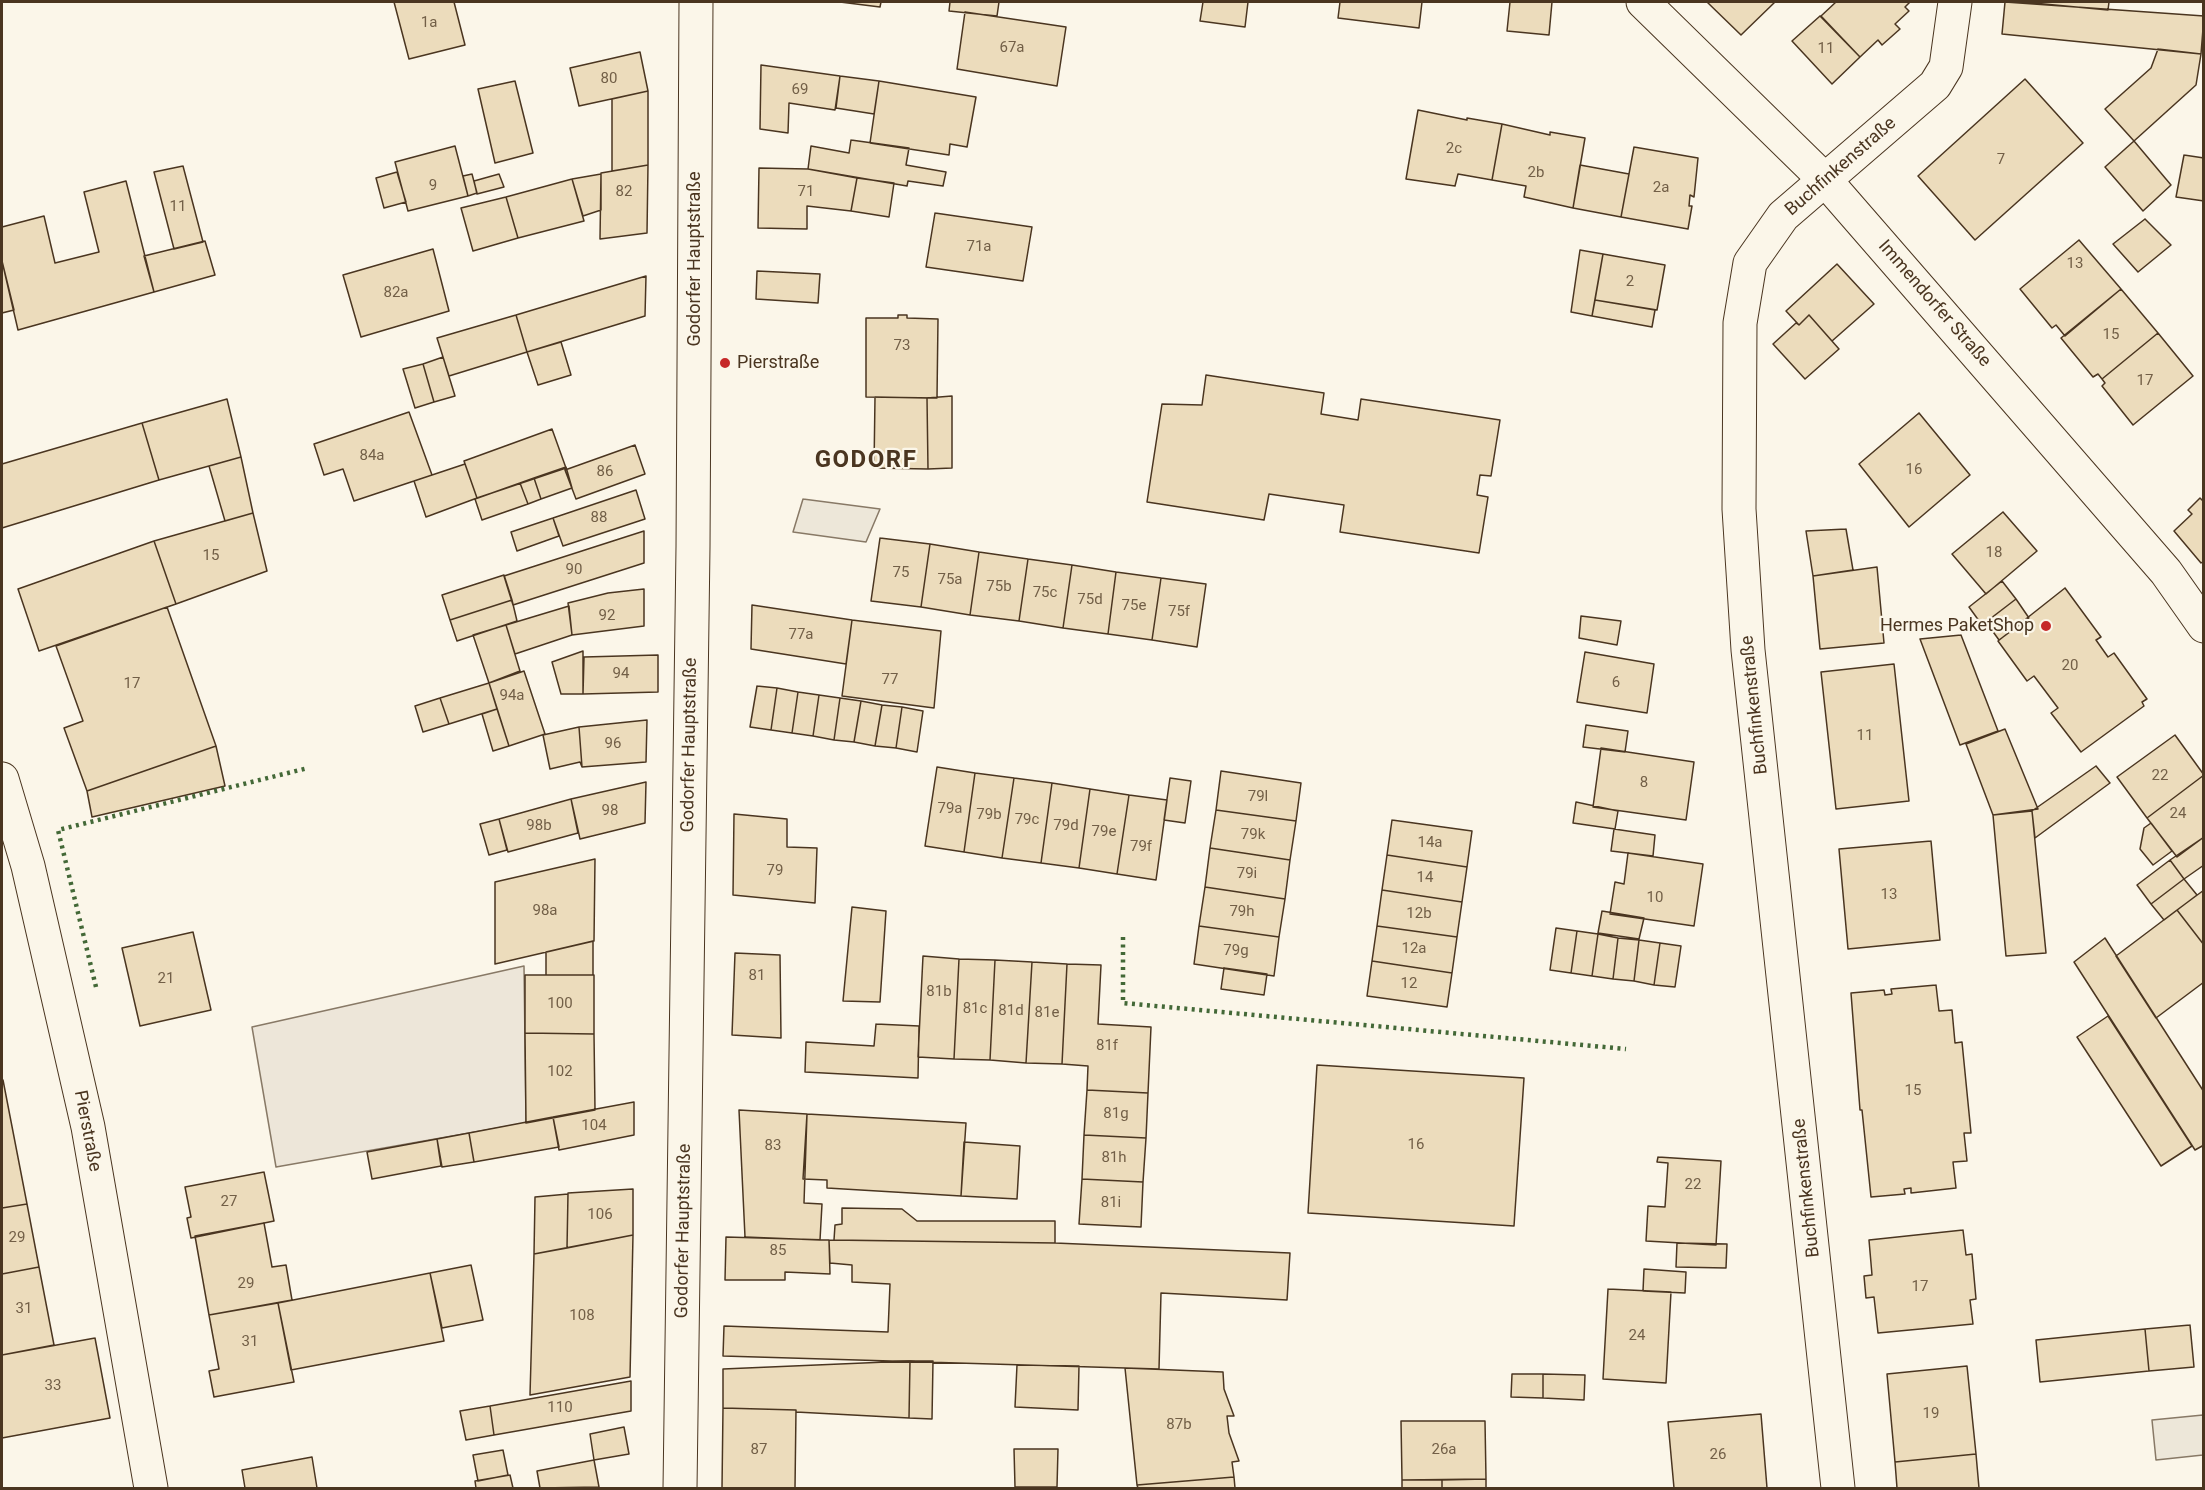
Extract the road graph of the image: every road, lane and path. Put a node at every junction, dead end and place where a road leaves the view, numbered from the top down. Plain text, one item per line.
1 (696, 2) edge
2 (1643, 2) edge
3 (1955, 2) edge
4 (1826, 181) junction
5 (2204, 626) edge
6 (2, 778) edge
7 (151, 1488) edge
8 (680, 1488) edge
9 (1838, 1488) edge

1 - 8 street, Godorfer Hauptstraße
2 - 4 street, Immendorfer Straße
3 - 4 street, Buchfinkenstraße
4 - 5 street, Immendorfer Straße
4 - 9 street, Buchfinkenstraße
6 - 7 street, Pierstraße

